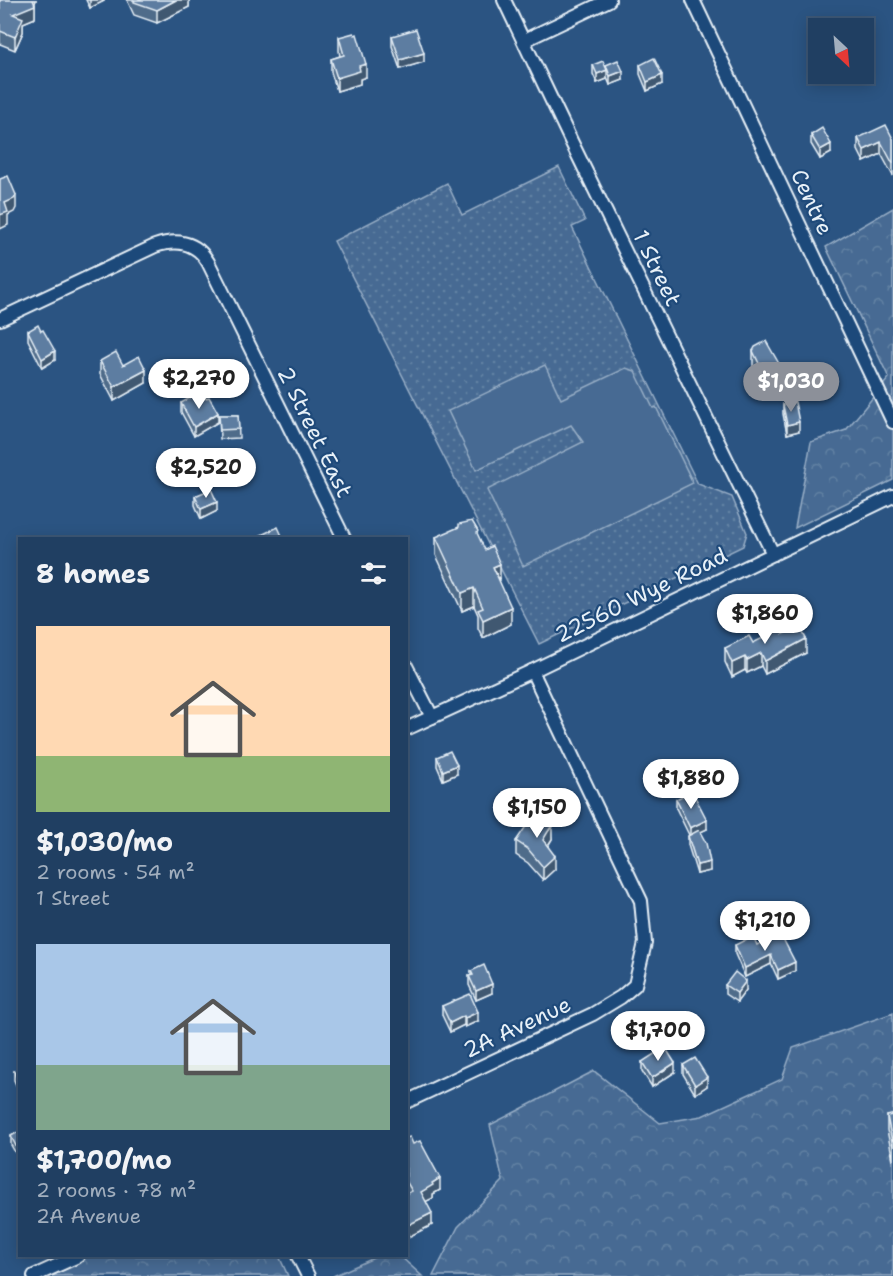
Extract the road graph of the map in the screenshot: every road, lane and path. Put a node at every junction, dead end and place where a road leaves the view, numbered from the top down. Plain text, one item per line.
1 (504, 0) edge
2 (609, 0) edge
3 (693, 0) edge
4 (525, 40) junction
5 (0, 319) edge
6 (893, 422) edge
7 (893, 496) edge
8 (344, 537) edge
9 (773, 554) junction
10 (408, 670) edge
11 (532, 671) junction
12 (432, 717) junction
13 (408, 728) edge
14 (408, 1101) edge
15 (76, 1257) edge
16 (298, 1257) edge
17 (34, 1276) edge
18 (308, 1276) edge

1 - 4 street, 1 Street
2 - 4 street
3 - 6 street, Centre
4 - 9 street, 1 Street
5 - 8 street, 2 Street East
7 - 9 street, 22560 Wye Road
9 - 11 street, 22560 Wye Road
10 - 12 street
11 - 12 street, 22560 Wye Road
11 - 14 street, 2A Avenue
12 - 13 street, 22560 Wye Road
15 - 17 street
16 - 18 street

